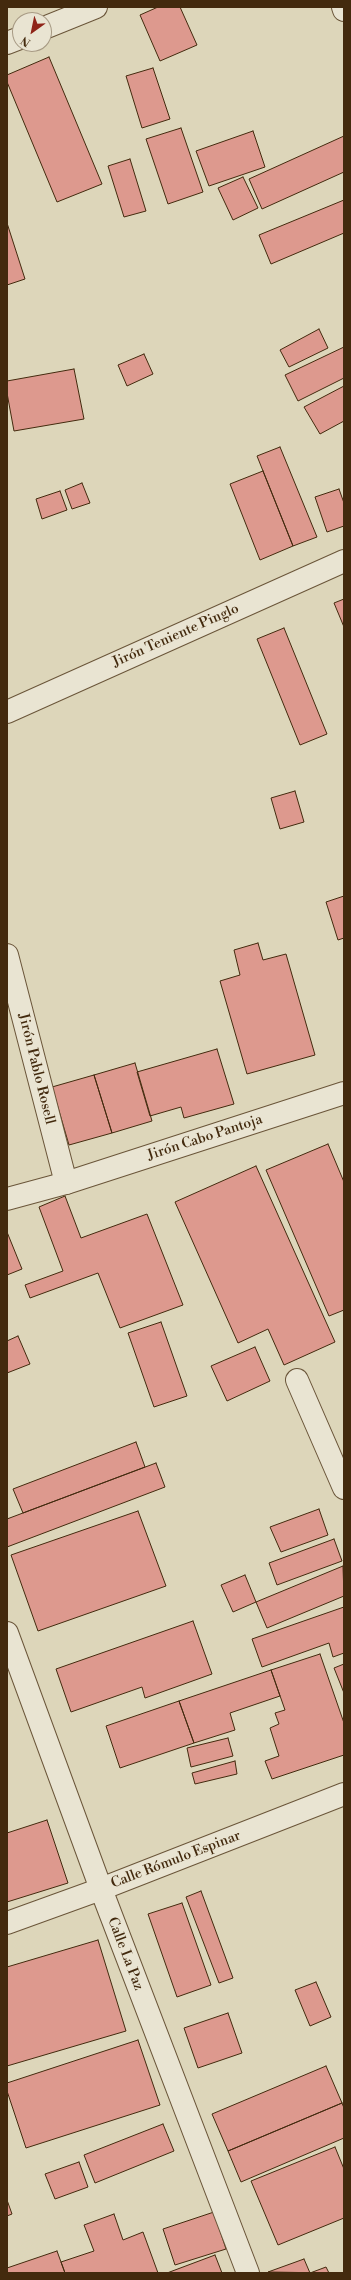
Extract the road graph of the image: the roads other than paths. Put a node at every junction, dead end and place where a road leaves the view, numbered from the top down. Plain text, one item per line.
1 (96, 7) edge
2 (52, 25) edge
3 (344, 561) edge
4 (7, 712) edge
5 (7, 955) edge
6 (344, 1093) edge
7 (66, 1183) junction
8 (7, 1199) edge
9 (297, 1380) dead end
10 (344, 1488) edge
11 (7, 1633) edge
12 (344, 1794) edge
13 (101, 1889) junction
14 (7, 1923) edge
15 (248, 2273) edge

1 - 2 street
3 - 4 street, Jirón Teniente Pinglo
5 - 7 street, Jirón Pablo Rosell
6 - 7 street, Jirón Cabo Pantoja
7 - 8 street
9 - 10 street
11 - 13 street, Calle La Paz
12 - 13 street, Calle Rómulo Espinar
13 - 14 street, Calle Rómulo Espinar
13 - 15 street, Calle La Paz

